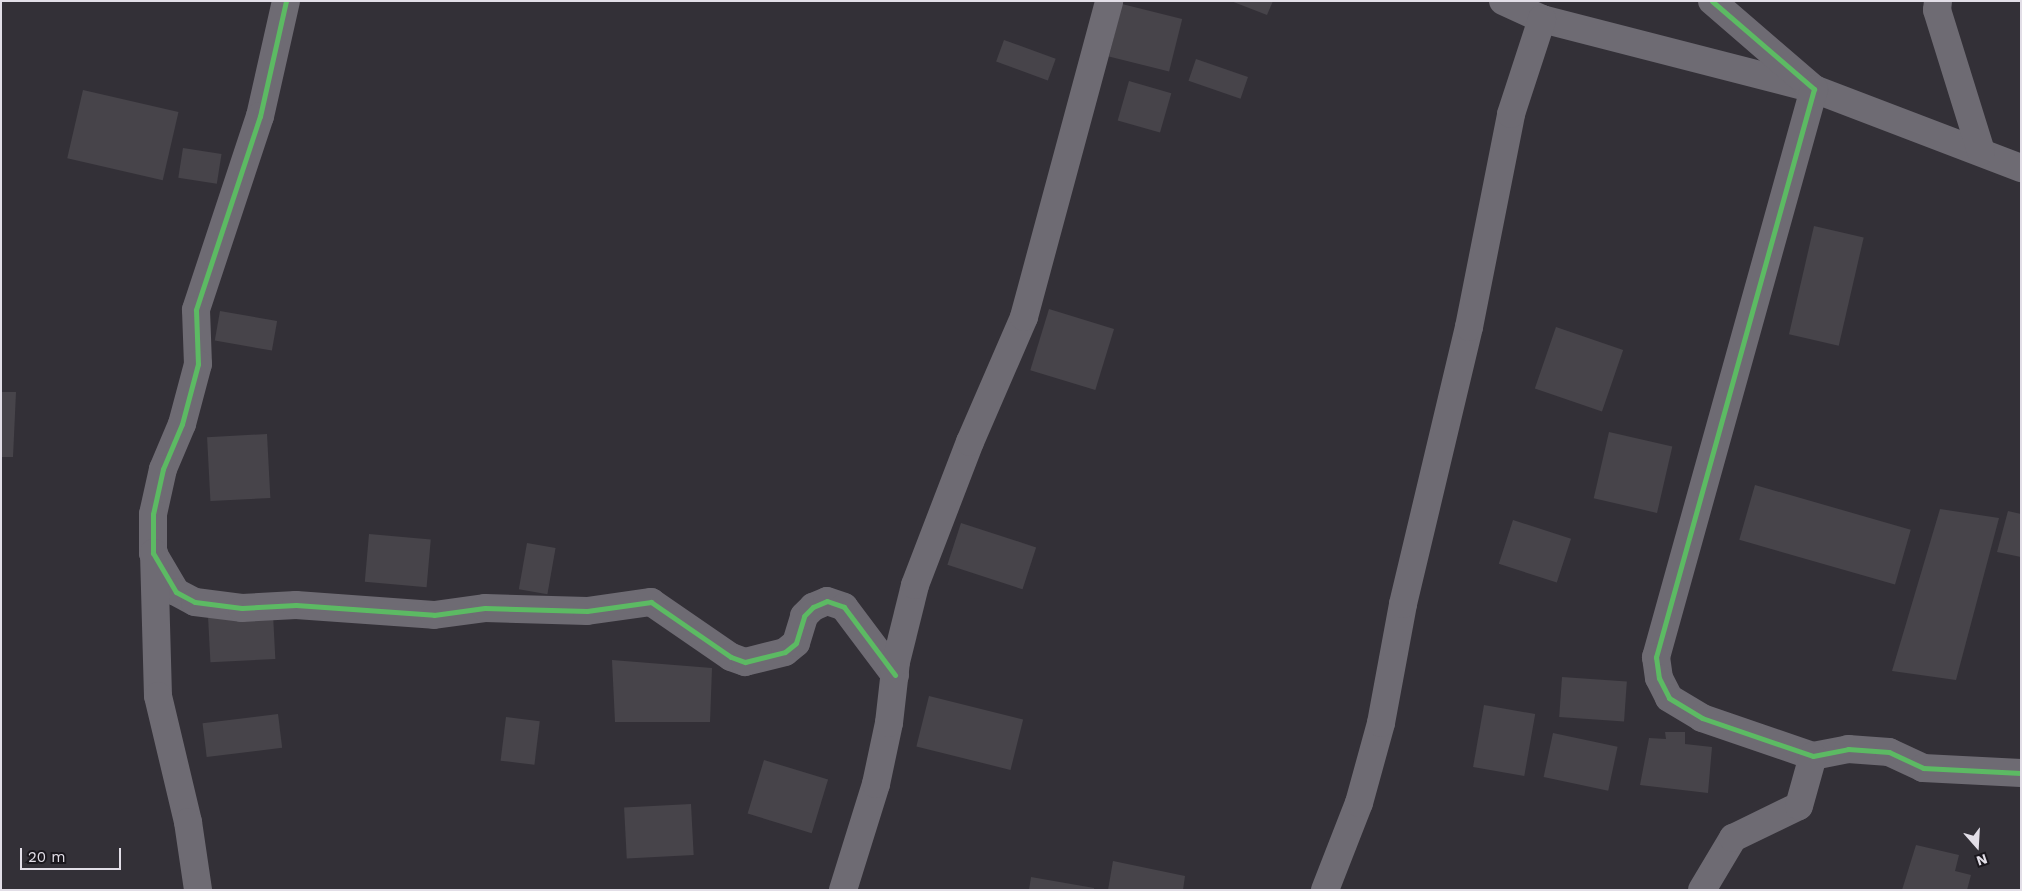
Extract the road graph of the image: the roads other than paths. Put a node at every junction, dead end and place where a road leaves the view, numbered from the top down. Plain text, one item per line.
1 (286, 1) edge
2 (1109, 1) edge
3 (1503, 1) edge
4 (1712, 1) edge
5 (1938, 1) edge
6 (1542, 19) junction
7 (1814, 89) junction
8 (1981, 151) junction
9 (2021, 168) edge
10 (154, 552) junction
11 (895, 674) junction
12 (1813, 756) junction
13 (2021, 773) edge
14 (198, 890) edge
15 (843, 890) edge
16 (1325, 890) edge
17 (1702, 890) edge

1 - 10 street
2 - 11 street
3 - 6 street
4 - 7 street
5 - 8 street
6 - 7 street
6 - 16 street
7 - 8 street
7 - 12 street
8 - 9 street
10 - 11 street
10 - 14 street
11 - 15 street
12 - 13 street
12 - 17 street

